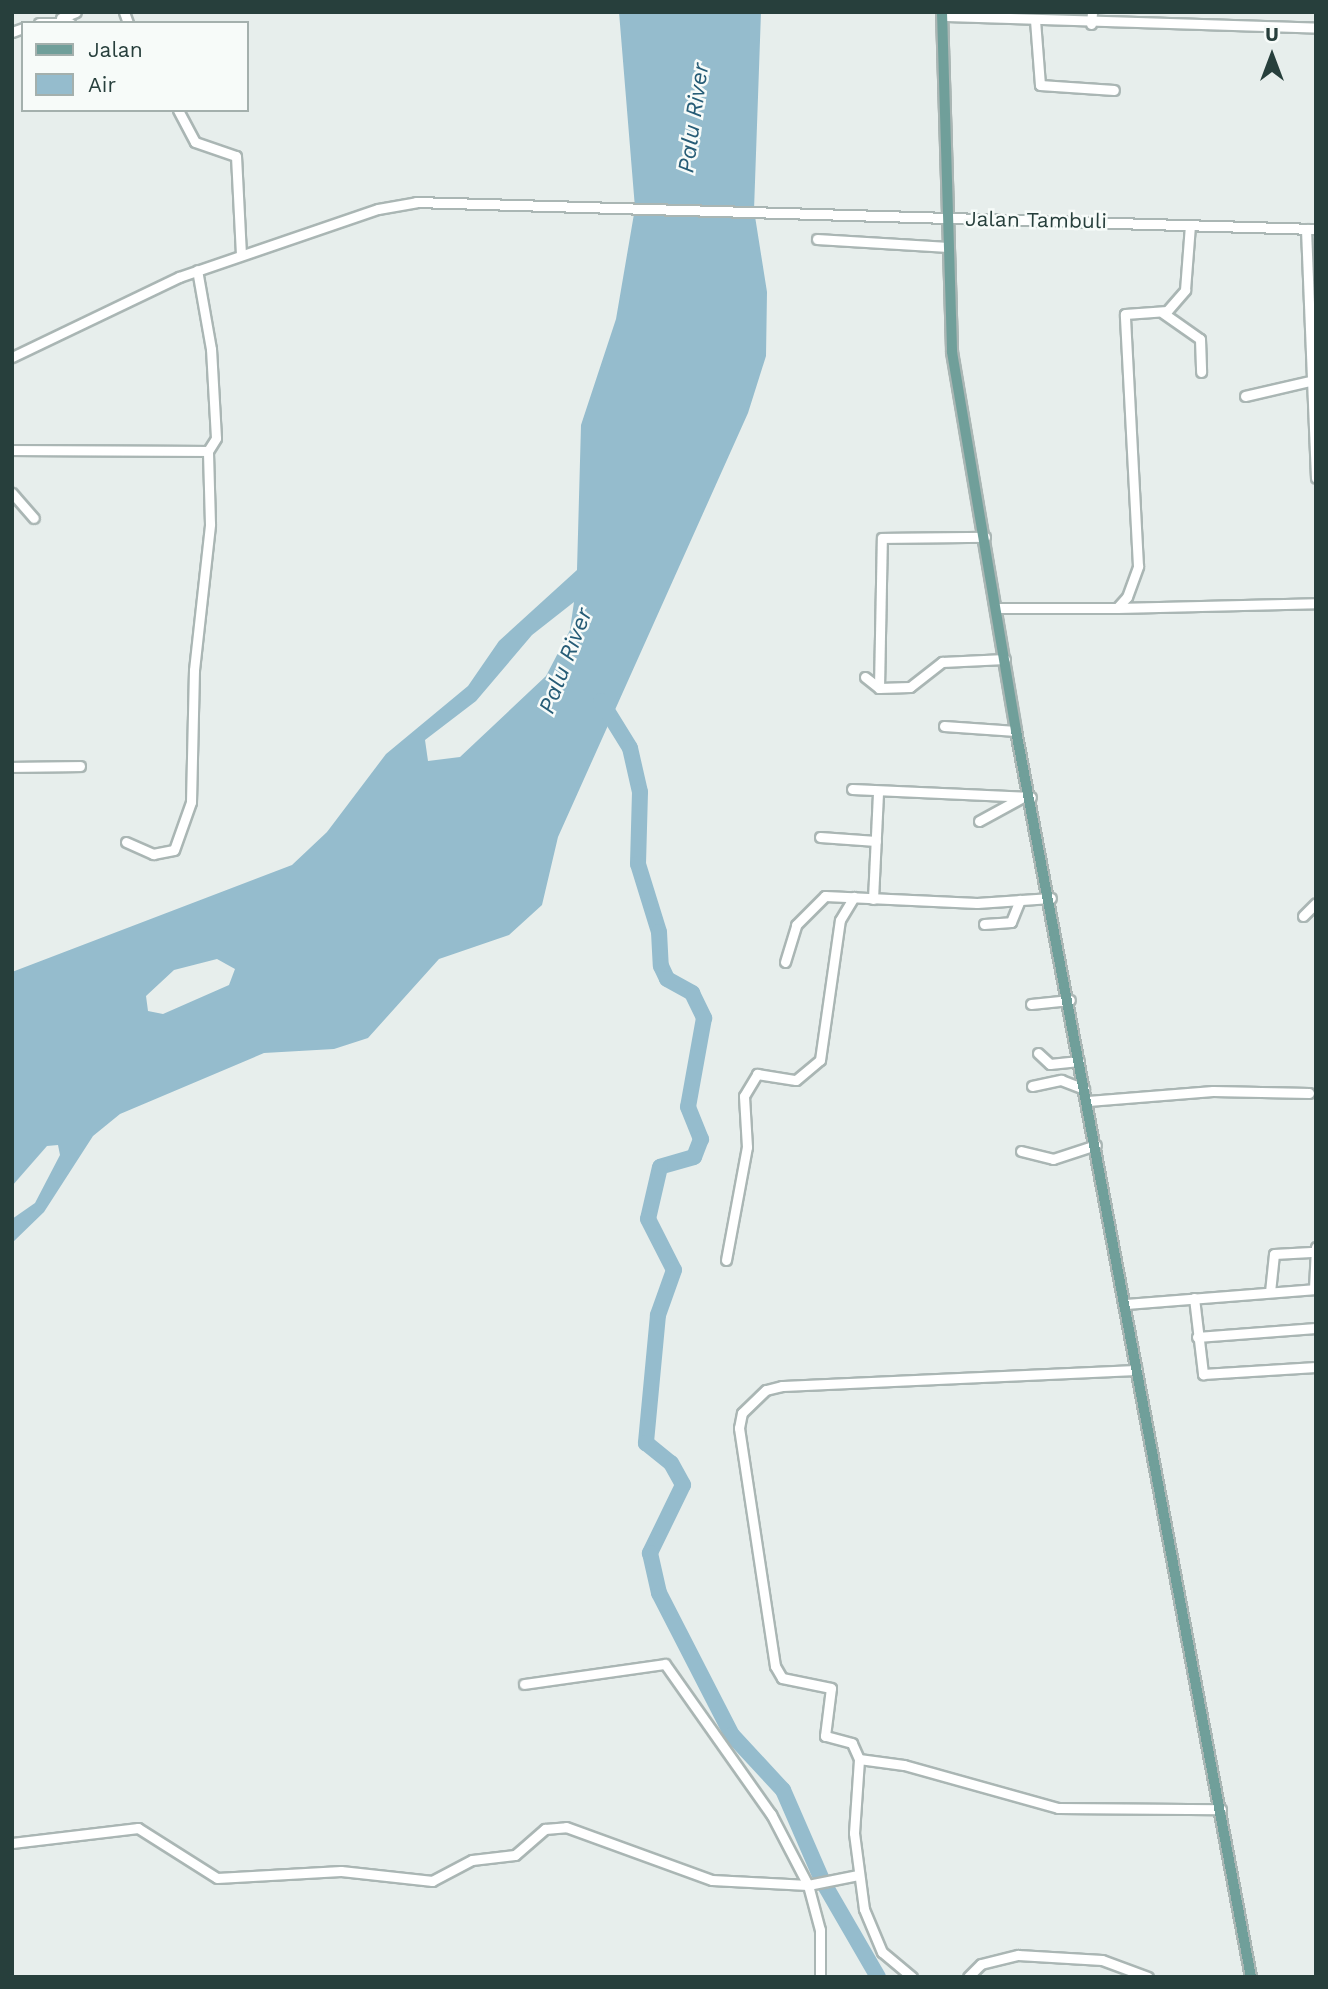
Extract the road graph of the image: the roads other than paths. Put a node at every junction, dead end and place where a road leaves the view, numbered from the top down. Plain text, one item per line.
1 (76, 12) edge
2 (1092, 12) edge
3 (943, 14) edge
4 (1028, 18) edge
5 (60, 19) junction
6 (50, 21) edge
7 (65, 21) edge
8 (1091, 24) junction
9 (1316, 28) edge
10 (1114, 90) dead end
11 (179, 112) edge
12 (947, 218) junction
13 (1190, 225) junction
14 (1311, 229) edge
15 (817, 239) dead end
16 (948, 247) junction
17 (241, 255) junction
18 (197, 270) junction
19 (1163, 313) junction
20 (12, 357) edge
21 (1201, 372) dead end
22 (1310, 380) junction
23 (1245, 396) dead end
24 (12, 450) edge
25 (208, 451) junction
26 (1316, 478) edge
27 (12, 493) edge
28 (34, 518) dead end
29 (985, 537) junction
30 (1316, 603) edge
31 (996, 608) junction
32 (1117, 608) junction
33 (1005, 659) junction
34 (865, 677) dead end
35 (878, 688) junction
36 (944, 726) dead end
37 (1016, 731) junction
38 (80, 766) dead end
39 (12, 767) edge
40 (852, 789) dead end
41 (878, 792) junction
42 (1027, 797) junction
43 (979, 821) dead end
44 (820, 838) dead end
45 (876, 841) junction
46 (126, 842) dead end
47 (854, 897) junction
48 (1051, 898) junction
49 (873, 899) junction
50 (1020, 901) junction
51 (1316, 903) edge
52 (1303, 916) dead end
53 (984, 924) dead end
54 (785, 962) dead end
55 (1070, 1000) junction
56 (1031, 1004) dead end
57 (1038, 1053) dead end
58 (1079, 1061) junction
59 (1032, 1086) dead end
60 (1084, 1089) junction
61 (1309, 1093) dead end
62 (1088, 1101) junction
63 (1096, 1145) junction
64 (1021, 1152) dead end
65 (1314, 1250) edge
66 (726, 1260) dead end
67 (1315, 1289) edge
68 (1270, 1292) junction
69 (1194, 1298) junction
70 (1126, 1304) junction
71 (1316, 1328) edge
72 (1197, 1337) junction
73 (1316, 1367) edge
74 (1138, 1370) junction
75 (524, 1684) dead end
76 (859, 1759) junction
77 (1221, 1809) junction
78 (12, 1843) edge
79 (858, 1875) junction
80 (813, 1884) junction
81 (820, 1977) edge
82 (912, 1977) edge
83 (968, 1977) edge
84 (1148, 1977) edge
85 (1251, 1977) edge

1 - 5 street
2 - 8 street
3 - 4 street
3 - 12 main road
4 - 8 street
4 - 10 street
5 - 6 street
5 - 7 street
8 - 9 street
11 - 17 street
12 - 13 street, Jalan Tambuli
12 - 16 main road
12 - 17 street, Jalan Tambuli
13 - 14 street, Jalan Tambuli
13 - 19 street
14 - 22 street
15 - 16 street
16 - 29 main road
17 - 18 street, Jalan Tambuli
18 - 20 street, Jalan Tambuli
18 - 25 street
19 - 21 street
19 - 32 street
22 - 23 street
22 - 26 street
24 - 25 street
25 - 46 street
27 - 28 street
29 - 31 main road
29 - 35 street
30 - 32 street
31 - 32 street
31 - 33 main road
33 - 35 street
33 - 37 main road
34 - 35 street
36 - 37 street
37 - 42 main road
38 - 39 street
40 - 41 street
41 - 42 street
41 - 45 street
42 - 43 street
42 - 48 main road
44 - 45 street
45 - 49 street
47 - 49 street
47 - 54 street
47 - 66 street
48 - 50 street
48 - 55 main road
49 - 50 street
50 - 53 street
51 - 52 street
55 - 56 street
55 - 58 main road
57 - 58 street
58 - 60 main road
59 - 60 street
60 - 62 main road
61 - 62 street
62 - 63 main road
63 - 64 street
63 - 70 main road
65 - 67 street
65 - 68 street
67 - 68 street
68 - 69 street
69 - 70 street
69 - 72 street
70 - 74 main road
71 - 72 street
72 - 73 street
74 - 76 street
74 - 77 main road
75 - 80 street
76 - 77 street
76 - 79 street
77 - 85 main road
78 - 80 street
79 - 80 street
79 - 82 street
80 - 81 street
83 - 84 street

